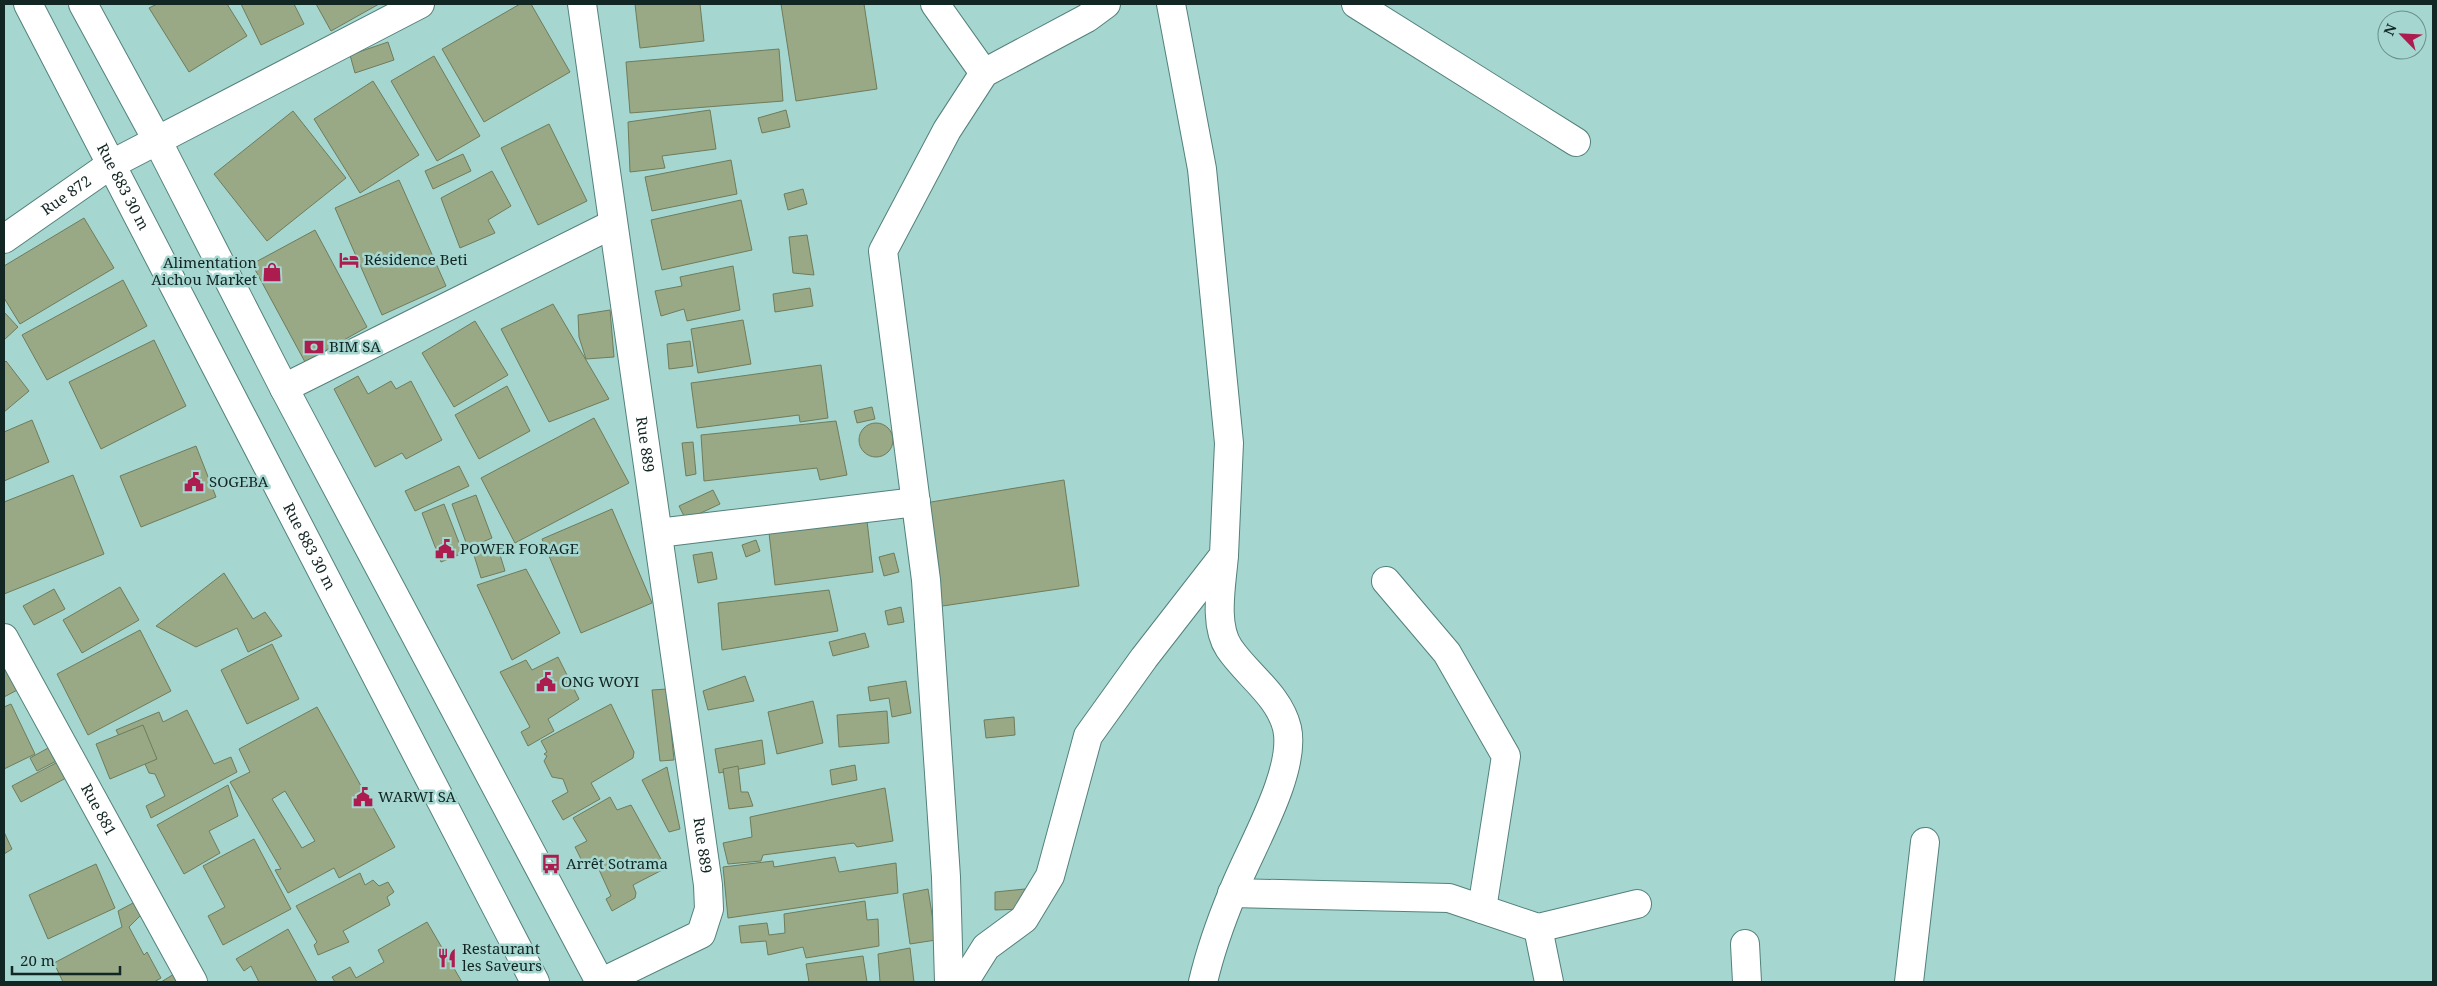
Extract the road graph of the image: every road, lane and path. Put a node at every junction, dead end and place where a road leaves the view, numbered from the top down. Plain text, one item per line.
1 (28, 4) edge
2 (83, 4) edge
3 (420, 4) edge
4 (582, 4) edge
5 (935, 4) edge
6 (1106, 4) edge
7 (1171, 4) edge
8 (1356, 4) edge
9 (984, 73) junction
10 (157, 140) junction
11 (1576, 142) dead end
12 (110, 165) junction
13 (614, 224) junction
14 (4, 239) edge
15 (284, 388) junction
16 (916, 502) junction
17 (658, 534) junction
18 (1224, 555) junction
19 (1386, 581) dead end
20 (4, 638) edge
21 (1925, 842) dead end
22 (1232, 892) junction
23 (1637, 904) dead end
24 (1482, 909) junction
25 (1538, 928) junction
26 (1745, 944) dead end
27 (193, 982) edge
28 (535, 982) edge
29 (601, 982) edge
30 (949, 982) edge
31 (964, 982) edge
32 (1203, 982) edge
33 (1549, 982) edge
34 (1747, 982) edge
35 (1909, 982) edge

1 - 12 street, Rue 883 30 m
2 - 10 street
3 - 10 street, Rue 872
4 - 13 street, Rue 889
5 - 9 street
6 - 9 street
7 - 18 street
8 - 11 street
9 - 16 street
10 - 12 street, Rue 872
10 - 15 street
12 - 14 street, Rue 872
12 - 28 street, Rue 883 30 m
13 - 15 street
13 - 17 street, Rue 889
15 - 29 street
16 - 17 street
16 - 30 street
17 - 29 street, Rue 889
18 - 22 street
18 - 31 street
19 - 24 street
20 - 27 street, Rue 881
21 - 35 street
22 - 24 street
22 - 32 street
23 - 25 street
24 - 25 street
25 - 33 street
26 - 34 street

